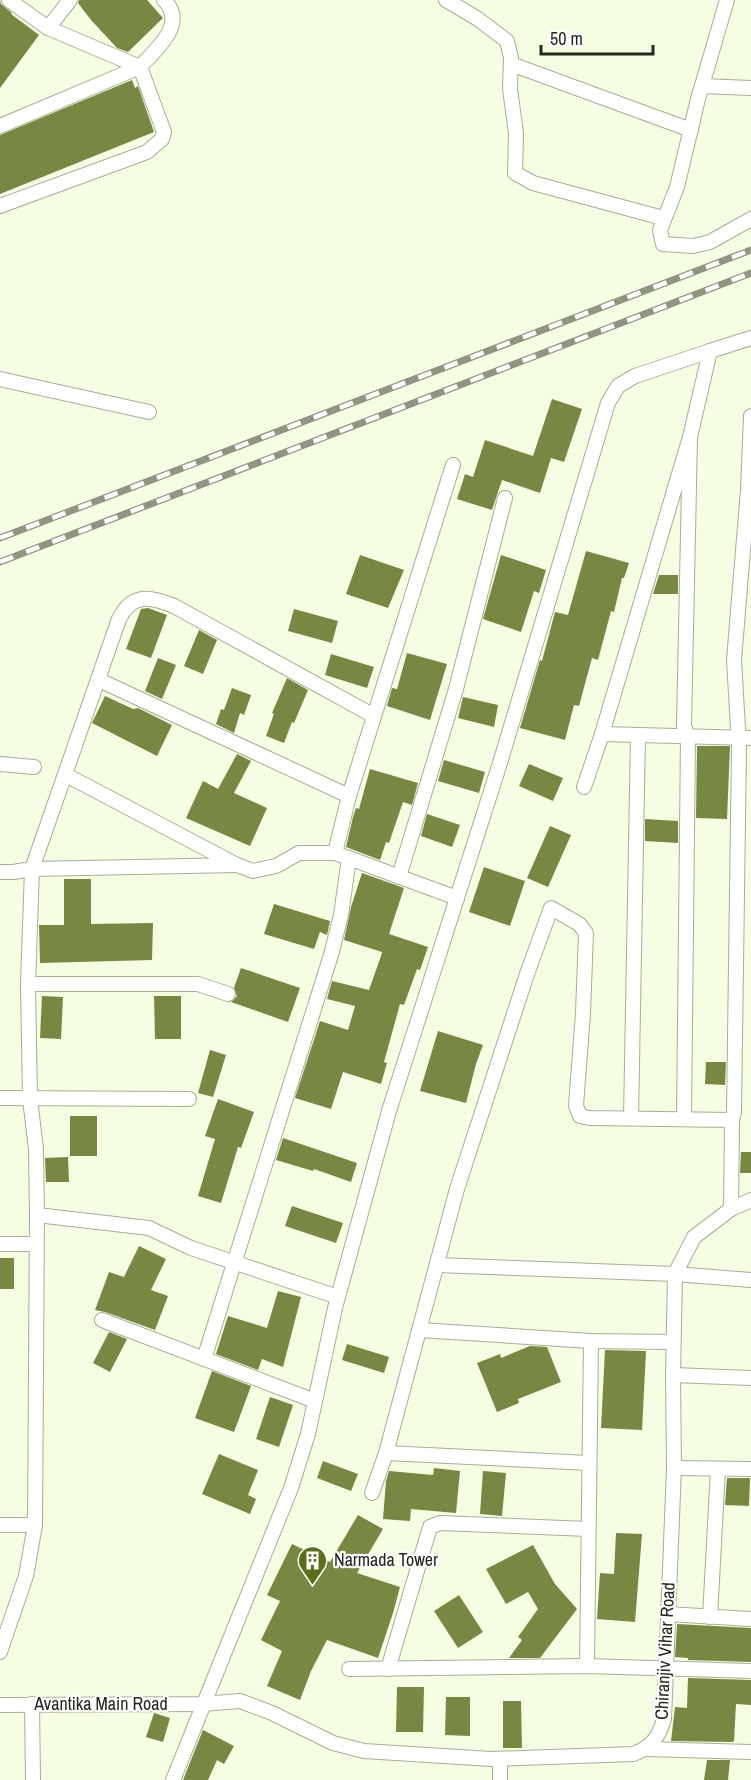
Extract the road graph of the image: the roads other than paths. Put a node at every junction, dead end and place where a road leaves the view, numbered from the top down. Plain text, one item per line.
1 (9, 0) edge
2 (69, 0) edge
3 (164, 0) edge
4 (446, 0) edge
5 (727, 0) edge
6 (48, 28) junction
7 (511, 64) junction
8 (140, 67) junction
9 (702, 86) junction
10 (751, 88) edge
11 (0, 126) edge
12 (691, 130) junction
13 (0, 206) edge
14 (663, 218) junction
15 (751, 219) edge
16 (751, 338) edge
17 (710, 351) junction
18 (0, 379) edge
19 (149, 412) dead end
20 (751, 416) edge
21 (690, 437) junction
22 (453, 465) dead end
23 (505, 498) dead end
24 (99, 680) junction
25 (374, 716) junction
26 (602, 734) junction
27 (638, 735) junction
28 (688, 737) junction
29 (745, 738) edge
30 (0, 764) edge
31 (34, 767) dead end
32 (66, 775) junction
33 (584, 787) dead end
34 (349, 796) junction
35 (335, 853) junction
36 (349, 858) junction
37 (237, 865) junction
38 (32, 869) junction
39 (0, 872) edge
40 (399, 877) junction
41 (457, 898) junction
42 (28, 984) junction
43 (228, 994) dead end
44 (0, 1098) edge
45 (30, 1099) junction
46 (189, 1099) dead end
47 (631, 1118) junction
48 (684, 1119) junction
49 (732, 1120) junction
50 (751, 1200) edge
51 (731, 1209) junction
52 (37, 1215) junction
53 (0, 1244) edge
54 (36, 1244) junction
55 (235, 1263) junction
56 (437, 1265) junction
57 (675, 1274) junction
58 (751, 1280) edge
59 (338, 1297) junction
60 (102, 1320) dead end
61 (419, 1330) junction
62 (591, 1341) junction
63 (673, 1342) junction
64 (204, 1359) junction
65 (673, 1375) junction
66 (751, 1378) edge
67 (315, 1401) junction
68 (386, 1453) junction
69 (589, 1463) junction
70 (674, 1468) junction
71 (718, 1469) junction
72 (751, 1469) edge
73 (372, 1493) dead end
74 (0, 1525) edge
75 (35, 1525) junction
76 (588, 1529) junction
77 (668, 1614) junction
78 (710, 1617) junction
79 (751, 1619) edge
80 (0, 1652) edge
81 (587, 1666) junction
82 (667, 1668) junction
83 (349, 1669) dead end
84 (388, 1669) junction
85 (751, 1671) edge
86 (32, 1704) junction
87 (202, 1704) junction
88 (0, 1705) edge
89 (645, 1749) junction
90 (751, 1752) edge
91 (500, 1759) junction
92 (33, 1780) edge
93 (173, 1780) edge
94 (500, 1780) edge

1 - 6 street
2 - 6 street
3 - 8 street
4 - 7 street
5 - 9 street
6 - 8 street
7 - 12 street
7 - 14 street
8 - 11 street
8 - 13 street
9 - 10 street
9 - 12 street
12 - 14 street
14 - 15 street
16 - 17 street
17 - 21 street
17 - 41 street
18 - 19 street
20 - 29 street
21 - 26 street
21 - 28 street
22 - 25 street
23 - 40 street
24 - 25 street
24 - 32 street
24 - 34 street
25 - 34 street
26 - 27 street
26 - 33 street
27 - 28 street
27 - 47 street
28 - 29 street
28 - 48 street
29 - 49 street
30 - 31 street
32 - 37 street
32 - 38 street
34 - 35 street
35 - 36 street
35 - 37 street
36 - 40 street
36 - 55 street
37 - 38 street
38 - 39 street
38 - 42 street
40 - 41 street
41 - 59 street
42 - 43 street
42 - 45 street
44 - 45 street
45 - 46 street
45 - 52 street
47 - 48 street
47 - 56 street
48 - 49 street
49 - 51 street
50 - 51 street, Chiranjiv Vihar Road
51 - 57 street, Chiranjiv Vihar Road
52 - 54 street
52 - 55 street
53 - 54 street
54 - 75 street
55 - 59 street
55 - 64 street
56 - 57 street
56 - 61 street
57 - 58 street
57 - 63 street, Chiranjiv Vihar Road
59 - 67 street
60 - 64 street
61 - 62 street
61 - 68 street
62 - 63 street
62 - 69 street
63 - 65 street, Chiranjiv Vihar Road
64 - 67 street
65 - 66 street
65 - 70 street, Chiranjiv Vihar Road
67 - 87 street
68 - 69 street
68 - 73 street
69 - 76 street
70 - 71 street
70 - 77 street, Chiranjiv Vihar Road
71 - 72 street
71 - 78 street
74 - 75 street
75 - 80 street
76 - 81 street
76 - 84 street
77 - 78 street
77 - 82 street, Chiranjiv Vihar Road
78 - 79 street
81 - 82 street
81 - 84 street
82 - 85 street
82 - 89 street, Chiranjiv Vihar Road
83 - 84 street
86 - 87 street, Avantika Main Road
86 - 88 street, Avantika Main Road
86 - 92 street
87 - 91 street
87 - 93 street
89 - 90 street
89 - 91 street
91 - 94 street

